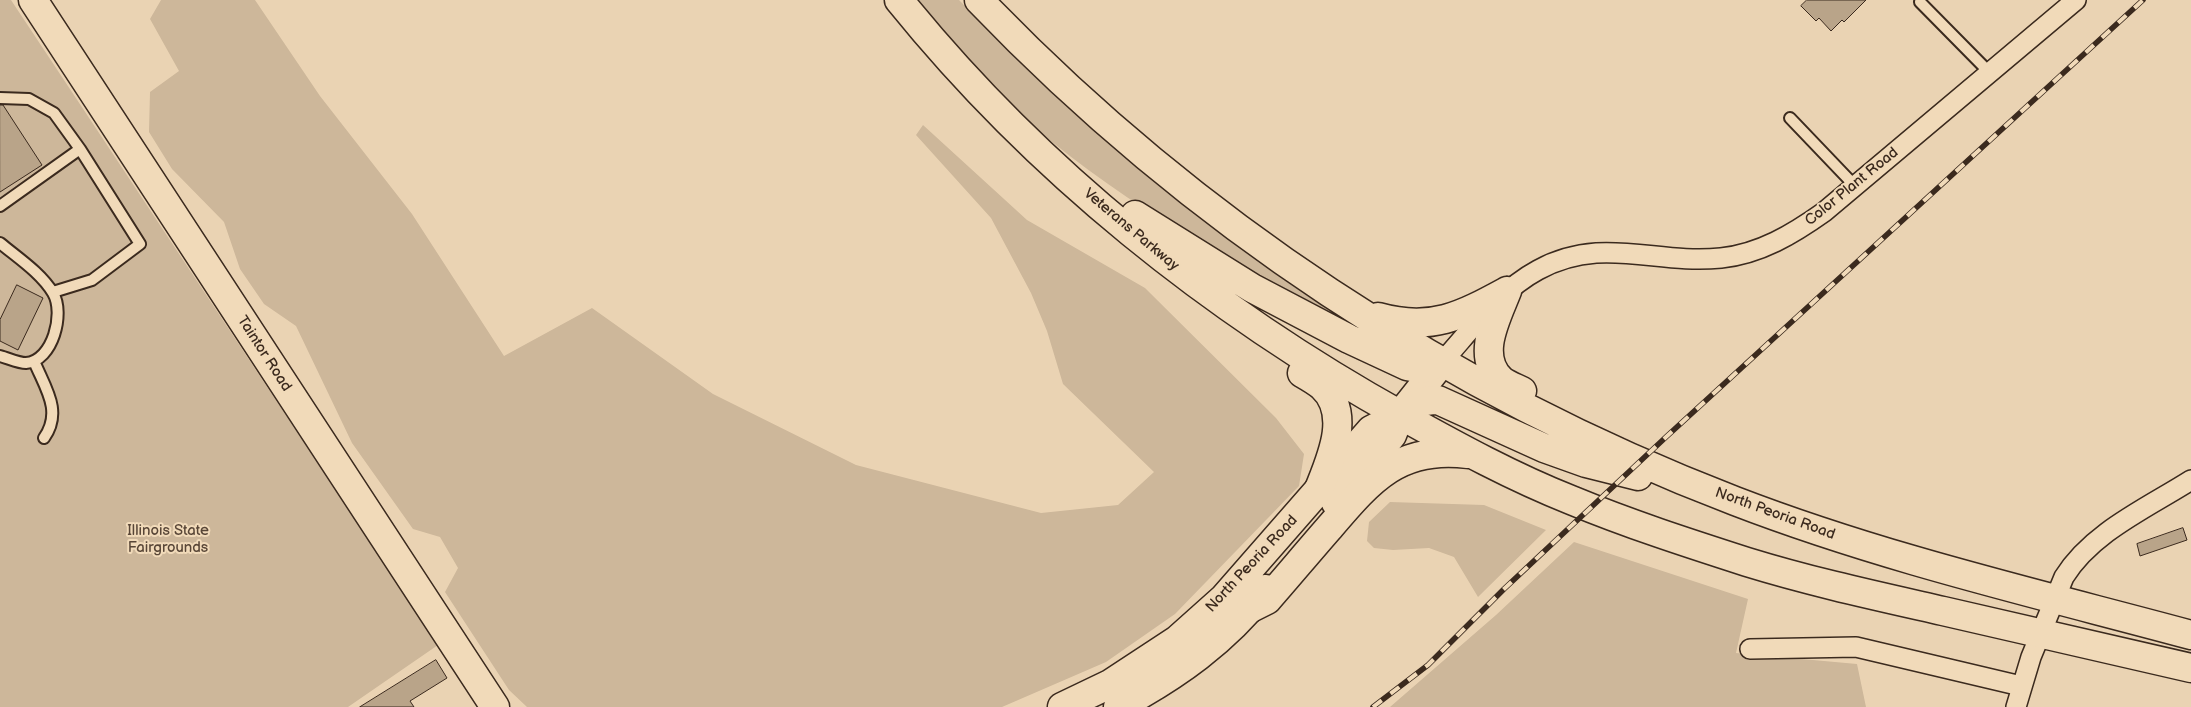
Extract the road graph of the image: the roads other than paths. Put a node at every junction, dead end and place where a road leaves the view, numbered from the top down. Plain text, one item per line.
1 (33, 0) edge
2 (899, 0) edge
3 (979, 0) edge
4 (2076, 0) edge
5 (1920, 2) dead end
6 (1990, 73) junction
7 (0, 98) edge
8 (1790, 118) dead end
9 (80, 149) junction
10 (1055, 165) junction
11 (1855, 186) junction
12 (0, 206) edge
13 (1132, 233) junction
14 (0, 243) edge
15 (1507, 291) junction
16 (53, 292) junction
17 (1350, 308) junction
18 (0, 356) edge
19 (34, 360) junction
20 (1442, 362) junction
21 (1400, 415) junction
22 (44, 438) dead end
23 (1588, 439) junction
24 (1474, 455) junction
25 (2191, 480) edge
26 (1319, 489) junction
27 (1736, 502) junction
28 (2056, 599) junction
29 (1251, 608) junction
30 (2041, 634) junction
31 (2191, 635) edge
32 (1750, 649) dead end
33 (2191, 668) edge
34 (2021, 686) junction
35 (495, 707) edge
36 (1062, 707) edge
37 (1118, 707) edge
38 (2016, 707) edge

1 - 35 main road, Taintor Road
2 - 10 main road, Veterans Parkway
3 - 17 main road
4 - 6 street, Color Plant Road
5 - 6 lane
6 - 11 street, Color Plant Road
7 - 9 lane
8 - 11 lane
9 - 12 lane
9 - 16 lane
10 - 13 main road, Veterans Parkway
10 - 20 main road
11 - 15 street, Color Plant Road
13 - 21 main road, Veterans Parkway
13 - 26 main road
14 - 16 lane
15 - 17 main road
15 - 20 street, Color Plant Road
15 - 23 main road
16 - 19 lane
17 - 20 main road
18 - 19 lane
19 - 22 lane
20 - 21 main road, North Peoria Road
20 - 23 main road, North Peoria Road
21 - 24 main road
21 - 26 main road, North Peoria Road
21 - 27 main road
21 - 29 main road, North Peoria Road
23 - 27 main road, North Peoria Road
24 - 29 main road
24 - 30 main road
25 - 28 street
26 - 36 main road, North Peoria Road
27 - 28 main road, North Peoria Road
28 - 30 street
28 - 31 main road, North Peoria Road
29 - 37 main road, North Peoria Road
30 - 33 main road
30 - 34 street
32 - 34 street
34 - 38 street

